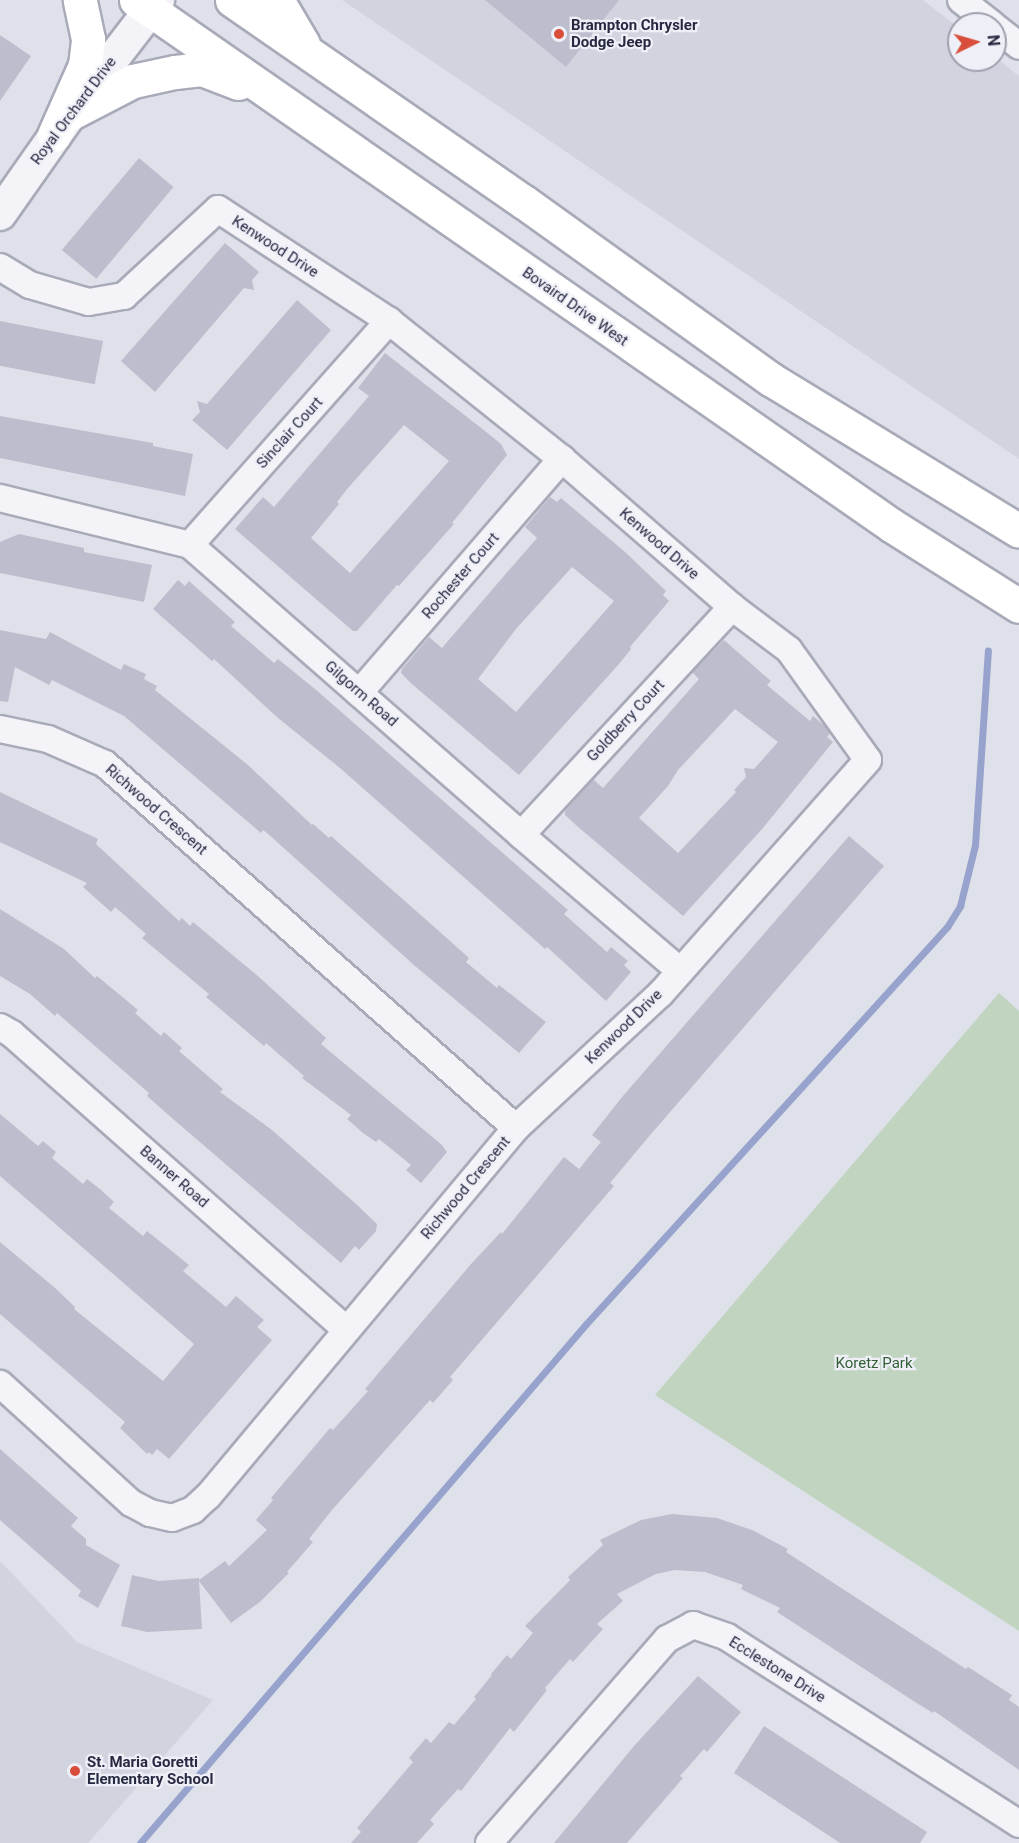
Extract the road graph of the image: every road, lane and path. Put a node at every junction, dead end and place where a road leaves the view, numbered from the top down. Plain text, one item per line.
1 (80, 0) edge
2 (232, 0) edge
3 (277, 0) edge
4 (962, 0) edge
5 (148, 3) edge
6 (977, 12) edge
7 (1007, 36) edge
8 (1019, 46) edge
9 (308, 54) junction
10 (273, 97) junction
11 (63, 124) junction
12 (0, 214) edge
13 (0, 267) edge
14 (389, 321) junction
15 (562, 459) junction
16 (0, 498) edge
17 (1019, 531) edge
18 (190, 544) junction
19 (1019, 606) edge
20 (732, 607) junction
21 (359, 693) junction
22 (0, 729) edge
23 (521, 835) junction
24 (680, 971) junction
25 (0, 1027) edge
26 (516, 1128) junction
27 (346, 1330) junction
28 (0, 1384) edge
29 (1019, 1824) edge
30 (489, 1843) edge

1 - 11 main road
2 - 9 main road
3 - 9 main road
4 - 6 street
5 - 10 main road, Bovaird Drive West
5 - 11 street, Royal Orchard Drive
7 - 8 street
9 - 17 main road
10 - 11 main road
10 - 19 main road, Bovaird Drive West
11 - 12 street, Royal Orchard Drive
13 - 14 street, Kenwood Drive
14 - 15 street, Kenwood Drive
14 - 18 street, Sinclair Court
15 - 20 street, Kenwood Drive
15 - 21 street, Rochester Court
16 - 18 street, Gilgorm Road
18 - 21 street, Gilgorm Road
20 - 23 street, Goldberry Court
20 - 24 street, Kenwood Drive
21 - 23 street, Gilgorm Road
22 - 26 street, Richwood Crescent
23 - 24 street, Gilgorm Road
24 - 26 street, Kenwood Drive
25 - 27 street, Banner Road
26 - 27 street, Richwood Crescent
27 - 28 street, Richwood Crescent
29 - 30 street, Ecclestone Drive

